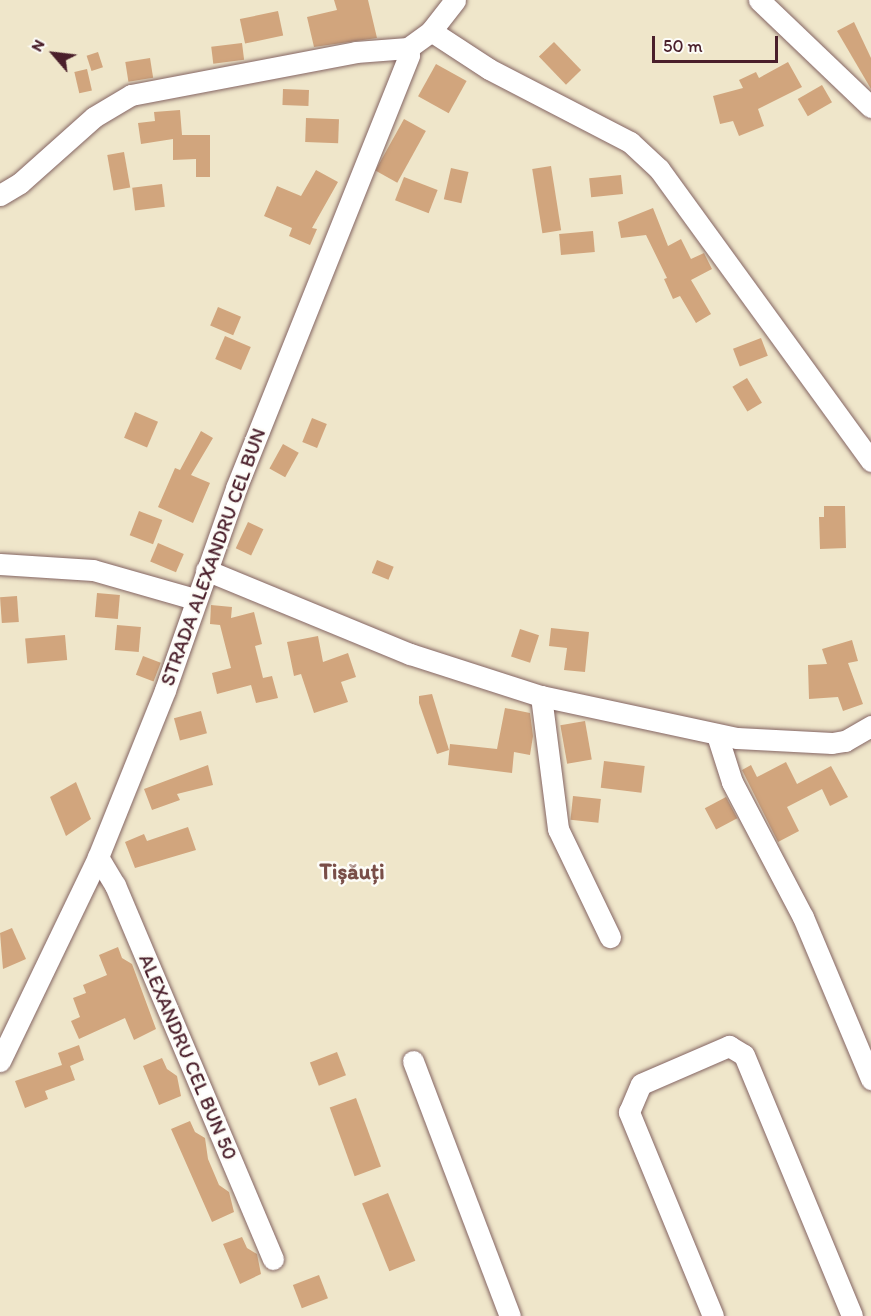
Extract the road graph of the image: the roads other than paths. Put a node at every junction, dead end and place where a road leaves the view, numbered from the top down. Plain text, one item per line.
1 (455, 0) edge
2 (759, 0) edge
3 (431, 31) junction
4 (408, 48) junction
5 (871, 107) edge
6 (0, 195) edge
7 (870, 457) edge
8 (0, 564) edge
9 (206, 570) junction
10 (195, 599) junction
11 (541, 696) junction
12 (871, 726) edge
13 (717, 735) junction
14 (98, 857) junction
15 (610, 937) dead end
16 (0, 1061) edge
17 (413, 1061) dead end
18 (871, 1079) edge
19 (273, 1259) dead end
20 (510, 1316) edge
21 (713, 1316) edge
22 (852, 1316) edge

1 - 3 street
2 - 5 street
3 - 4 street
3 - 7 street
4 - 6 street
4 - 9 street, STRADA ALEXANDRU CEL BUN
8 - 10 street
9 - 10 street, STRADA ALEXANDRU CEL BUN
9 - 11 street
10 - 14 street, STRADA ALEXANDRU CEL BUN
11 - 13 street
11 - 15 street
12 - 13 street
13 - 18 street
14 - 16 street, STRADA ALEXANDRU CEL BUN
14 - 19 street, ALEXANDRU CEL BUN 50
17 - 20 street
21 - 22 street

